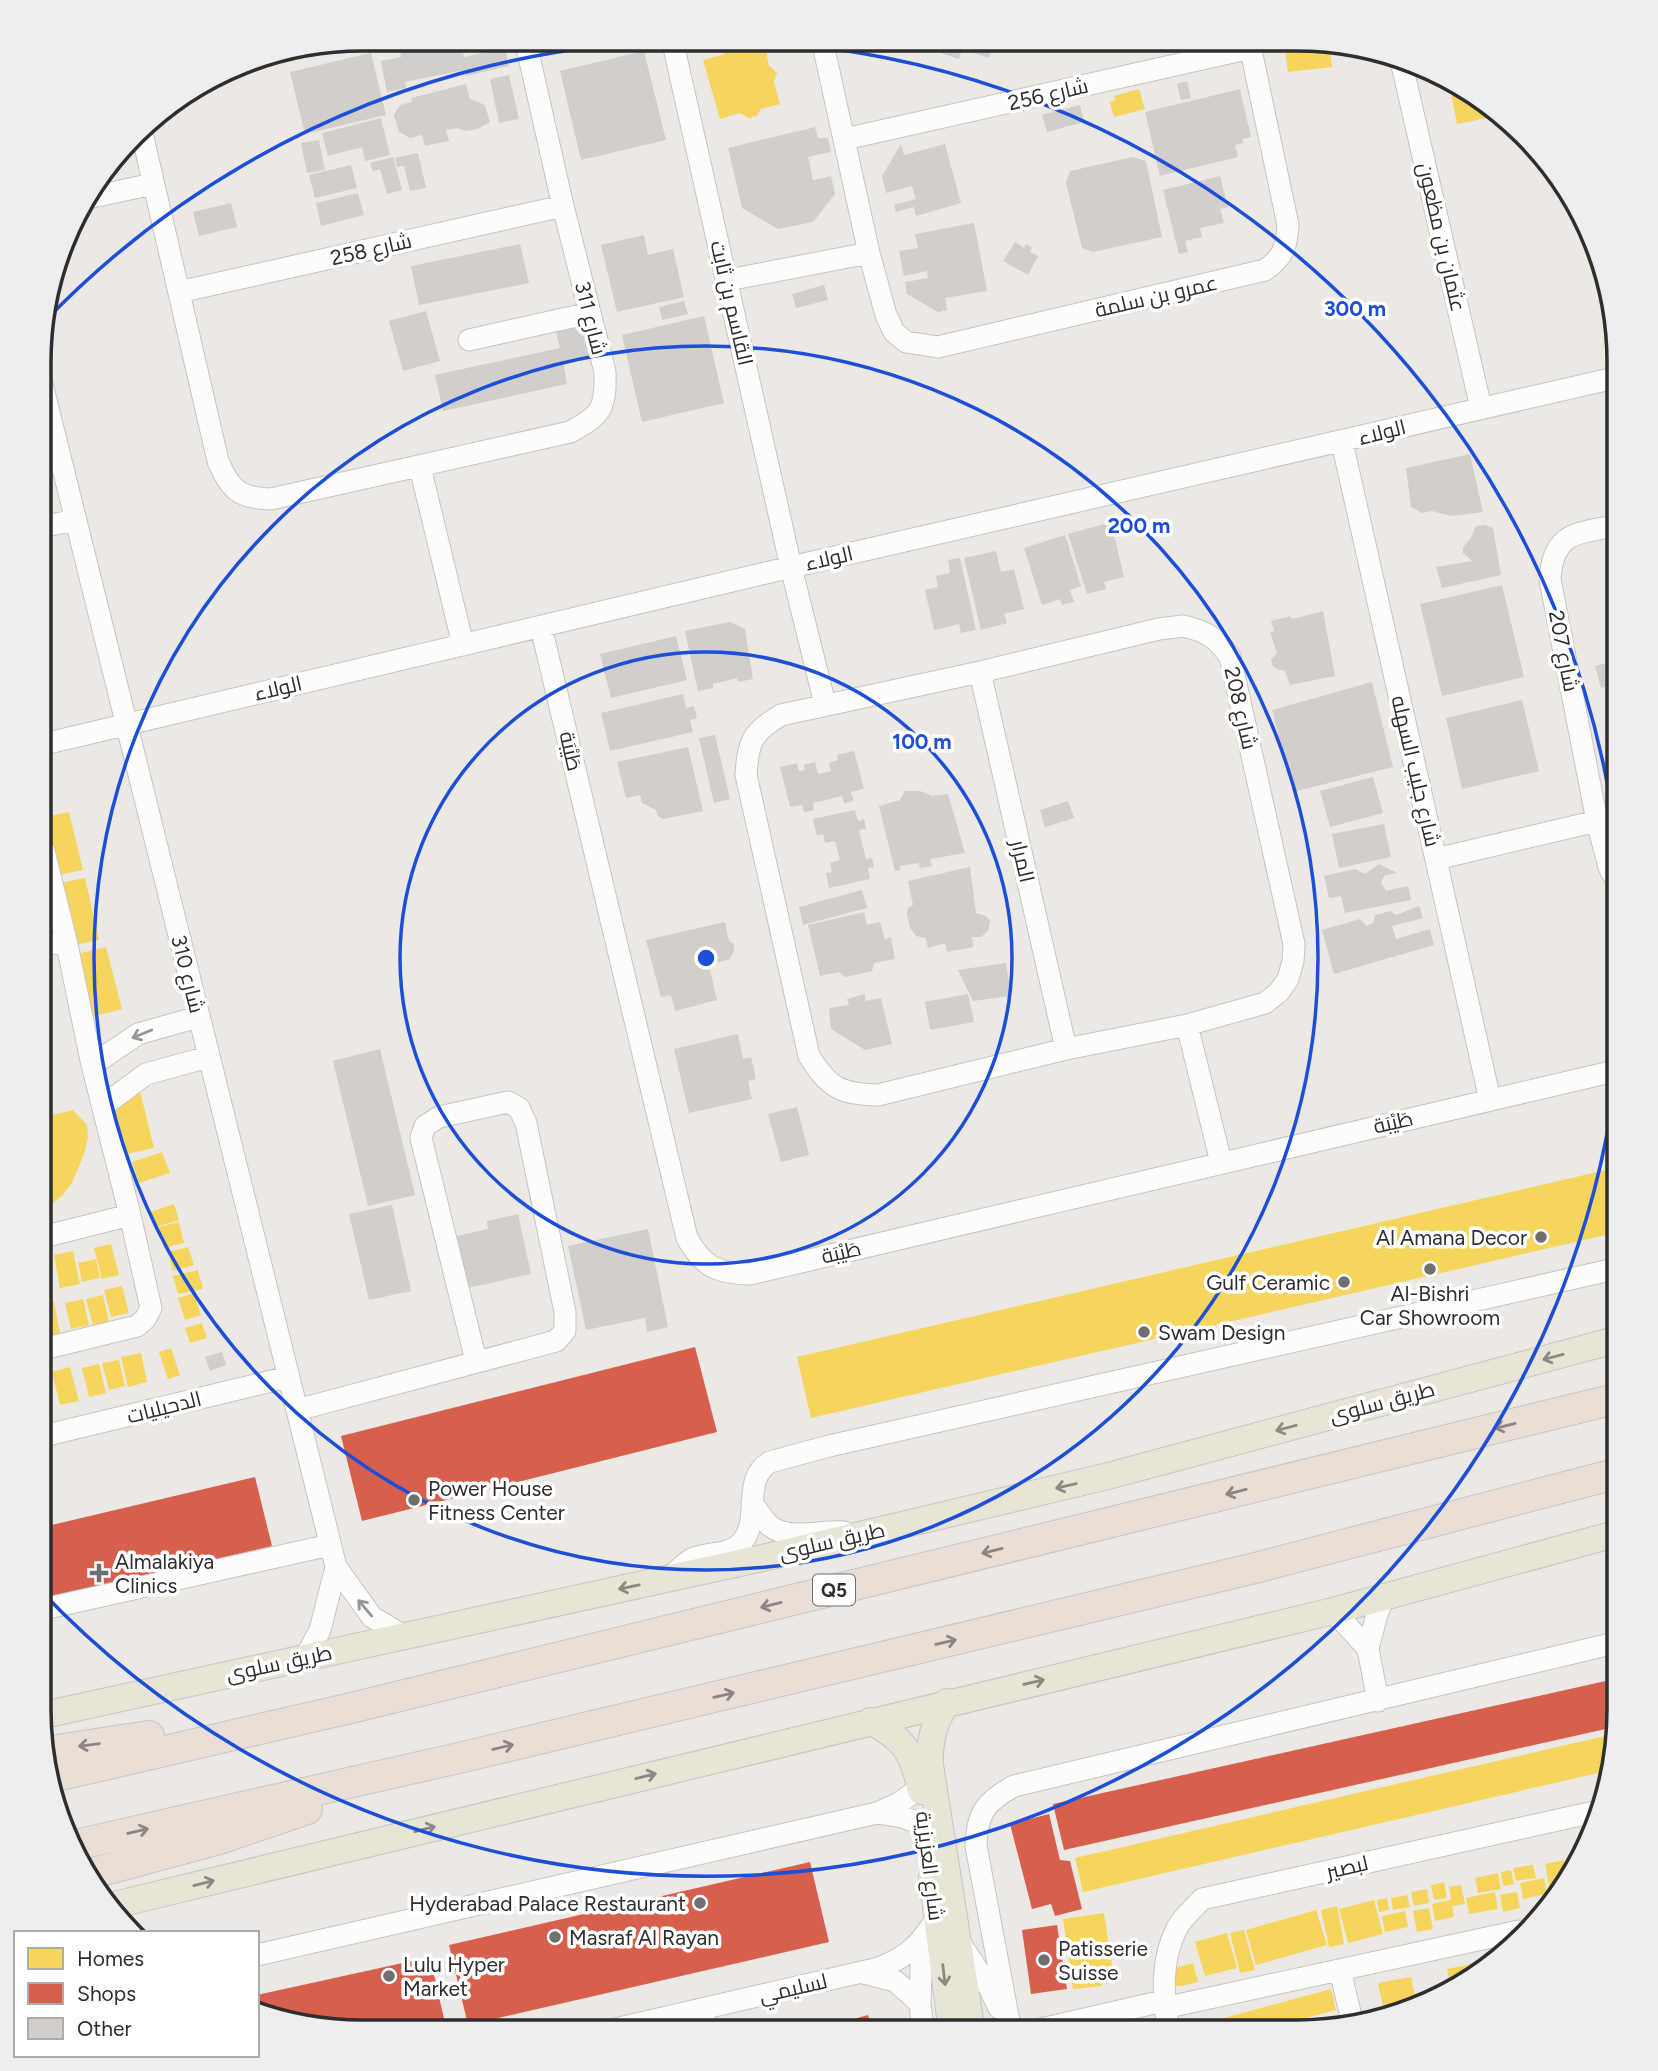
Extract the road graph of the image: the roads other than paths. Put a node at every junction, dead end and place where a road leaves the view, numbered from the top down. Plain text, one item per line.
1 (528, 51) edge
2 (675, 51) edge
3 (825, 51) edge
4 (1224, 51) edge
5 (1251, 51) edge
6 (1403, 70) edge
7 (845, 139) junction
8 (144, 141) edge
9 (153, 184) junction
10 (99, 196) edge
11 (563, 206) junction
12 (869, 253) junction
13 (728, 280) junction
14 (179, 292) junction
15 (590, 313) junction
16 (469, 340) dead end
17 (1607, 380) edge
18 (1481, 408) junction
19 (51, 421) edge
20 (1342, 442) junction
21 (420, 467) junction
22 (75, 520) junction
23 (51, 525) edge
24 (1607, 528) edge
25 (791, 567) junction
26 (541, 627) junction
27 (463, 645) junction
28 (980, 672) junction
29 (825, 704) junction
30 (125, 724) junction
31 (51, 741) edge
32 (1597, 821) junction
33 (1436, 859) junction
34 (1607, 859) edge
35 (51, 879) edge
36 (66, 940) junction
37 (51, 944) edge
38 (198, 1017) junction
39 (1186, 1025) junction
40 (1066, 1049) junction
41 (208, 1057) junction
42 (92, 1065) junction
43 (1607, 1073) edge
44 (1490, 1100) junction
45 (103, 1106) junction
46 (1221, 1162) junction
47 (130, 1216) junction
48 (51, 1235) edge
49 (1607, 1271) edge
50 (1607, 1342) edge
51 (51, 1347) edge
52 (476, 1361) junction
53 (288, 1377) junction
54 (1607, 1401) edge
55 (297, 1410) junction
56 (51, 1434) edge
57 (1607, 1476) edge
58 (752, 1503) junction
59 (863, 1534) junction
60 (1607, 1536) edge
61 (330, 1545) junction
62 (336, 1567) junction
63 (669, 1578) junction
64 (1384, 1597) junction
65 (51, 1607) edge
66 (1329, 1612) junction
67 (406, 1637) junction
68 (1607, 1645) edge
69 (1367, 1649) junction
70 (305, 1657) junction
71 (1378, 1701) junction
72 (947, 1702) junction
73 (351, 1708) junction
74 (51, 1713) edge
75 (870, 1721) junction
76 (53, 1751) edge
77 (463, 1757) junction
78 (58, 1776) edge
79 (920, 1788) junction
80 (1590, 1813) edge
81 (877, 1814) junction
82 (926, 1825) junction
83 (81, 1844) edge
84 (97, 1872) edge
85 (120, 1904) edge
86 (937, 1918) junction
87 (1512, 1932) edge
88 (922, 1941) junction
89 (960, 1943) junction
90 (259, 1955) edge
91 (1340, 1970) junction
92 (862, 1972) junction
93 (1163, 2001) junction
94 (920, 2003) junction
95 (701, 2009) junction
96 (1351, 2015) edge
97 (654, 2020) edge
98 (704, 2020) edge
99 (922, 2020) edge
100 (950, 2020) edge
101 (970, 2020) edge
102 (1004, 2020) edge
103 (1008, 2020) edge
104 (1080, 2020) edge
105 (1166, 2020) edge

1 - 11 street, شارع 311
2 - 13 street, القاسم بن ثابت
3 - 7 street, عمرو بن سلمة
4 - 7 street, شارع 256
5 - 12 street, عمرو بن سلمة
6 - 18 street, عثمان بن مظعون
7 - 12 street, عمرو بن سلمة
8 - 9 street, شارع 311
9 - 10 street
9 - 14 street, شارع 311
11 - 14 street, شارع 258
11 - 15 street, شارع 311
12 - 13 street
13 - 25 street, القاسم بن ثابت
14 - 21 street, شارع 311
15 - 16 street
15 - 21 street, شارع 311
17 - 18 street, الولاء
18 - 20 street, الولاء
19 - 22 street, شارع 310
20 - 25 street, الولاء
20 - 33 street, شارع جليب السهله
21 - 27 street
22 - 23 street
22 - 30 street, شارع 310
24 - 32 street, شارع 207
25 - 26 street, الولاء
25 - 29 street
26 - 27 street, الولاء
26 - 46 street, طَيْبَة
27 - 30 street, الولاء
28 - 29 street, شارع 208
28 - 39 street, شارع 208
28 - 40 street, المرار
29 - 40 street, شارع 208
30 - 31 street, الولاء
30 - 38 street, شارع 310
32 - 33 street
32 - 34 street, شارع 207
33 - 44 street, شارع جليب السهله
35 - 36 street
36 - 37 street
36 - 42 street
38 - 41 street, شارع 310
38 -> 42 street
39 - 40 street, شارع 208
39 - 46 street
41 - 45 street
41 - 53 street, شارع 310
42 - 45 street
43 - 44 street, طَيْبَة
44 - 46 street, طَيْبَة
45 - 47 street
47 - 48 street
47 - 51 street
49 - 58 street
50 -> 59 main road, طريق سلوى
52 - 52 street
52 - 55 street
53 - 55 street, شارع 310
53 - 56 street, الدحيليات
54 -> 73 highway, Q5
55 - 61 street, شارع 310
77 -> 57 highway
58 - 59 street
58 - 63 street
59 - 63 main road, طريق سلوى
60 - 64 main road
61 - 62 street, شارع 310
61 - 65 street
67 -> 62 street, شارع 310
62 - 70 street, شارع 310
63 -> 67 main road, طريق سلوى
64 - 66 main road
64 - 69 street
66 - 69 street
72 -> 66 main road
67 - 70 main road, طريق سلوى
68 - 71 street
69 - 71 street
70 - 74 main road, طريق سلوى
71 - 103 street
72 - 75 main road
72 - 89 main road, شارع العزيزية
73 -> 76 highway
73 - 78 highway, Q5
75 - 79 main road, شارع العزيزية
85 -> 75 main road
83 -> 77 highway
77 - 84 highway
79 - 81 street
79 - 82 main road, شارع العزيزية
80 - 93 street, لبصير
81 - 82 street
81 - 90 street
82 - 86 main road, شارع العزيزية
86 - 88 street, لسليمي
86 -> 100 main road, شارع العزيزية
87 - 91 street
88 - 92 street, لسليمي
88 - 94 street, شارع العزيزية
89 - 101 main road, شارع العزيزية
89 - 102 street, شارع العزيزية
91 - 93 street
91 - 96 street
92 - 94 street, لسليمي
92 - 95 street, لسليمي
93 - 104 street
93 - 105 street, لبصير
94 - 99 street, شارع العزيزية
95 - 97 street, لسليمي
95 - 98 street

